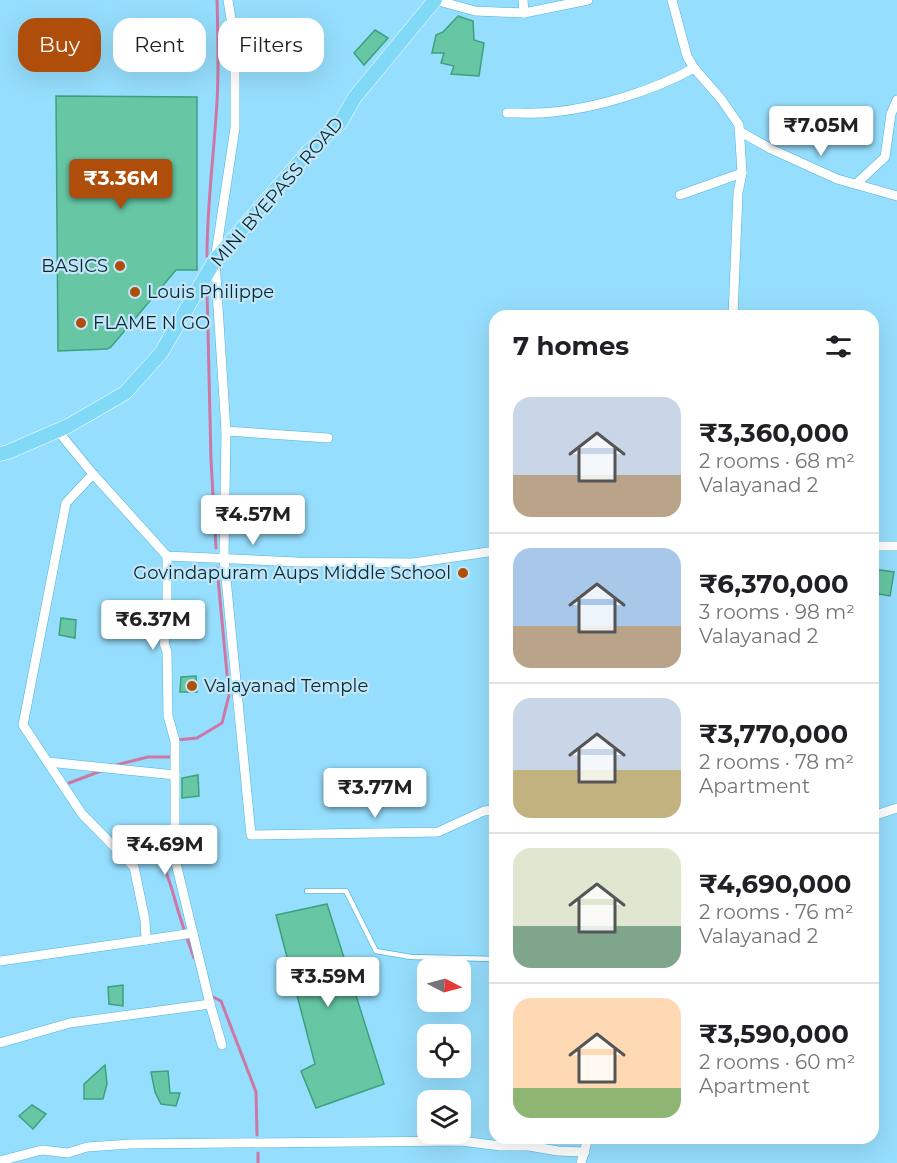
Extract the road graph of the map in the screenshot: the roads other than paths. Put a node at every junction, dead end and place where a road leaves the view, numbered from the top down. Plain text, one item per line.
1 (228, 0) edge
2 (435, 0) edge
3 (523, 0) edge
4 (588, 0) edge
5 (672, 0) edge
6 (524, 13) junction
7 (694, 68) junction
8 (897, 100) edge
9 (507, 113) dead end
10 (739, 131) junction
11 (742, 173) junction
12 (856, 184) junction
13 (680, 195) dead end
14 (897, 196) edge
15 (214, 260) junction
16 (733, 310) edge
17 (57, 430) junction
18 (226, 431) junction
19 (328, 438) dead end
20 (0, 454) edge
21 (93, 474) junction
22 (879, 546) edge
23 (897, 546) edge
24 (489, 552) edge
25 (167, 556) junction
26 (224, 558) junction
27 (48, 762) junction
28 (175, 775) junction
29 (897, 808) edge
30 (489, 811) edge
31 (879, 814) edge
32 (307, 891) dead end
33 (193, 933) junction
34 (146, 940) junction
35 (489, 959) edge
36 (0, 961) edge
37 (210, 1004) junction
38 (0, 1044) edge
39 (222, 1045) dead end
40 (587, 1144) edge
41 (585, 1152) junction
42 (0, 1161) edge
43 (581, 1163) edge

1 - 15 street
2 - 6 street
2 - 15 main road, MINI BYEPASS ROAD
3 - 6 street
4 - 6 street
5 - 7 street
7 - 9 street
7 - 10 street
8 - 12 street
10 - 11 street
10 - 12 street
11 - 13 street
11 - 16 street
12 - 14 street
15 - 17 main road, MINI BYEPASS ROAD
15 - 18 street
17 - 20 main road, MINI BYEPASS ROAD
17 - 21 street
18 - 19 street
18 - 26 street
21 - 25 street
21 - 27 street
22 - 23 street
24 - 26 street
25 - 26 street
25 - 28 street
26 - 30 street
27 - 28 street
27 - 34 street
28 - 33 street
29 - 31 street
32 - 35 lane
33 - 34 street
33 - 37 street
34 - 36 street
37 - 38 street
37 - 39 street
40 - 41 street
41 - 42 street
41 - 43 street

